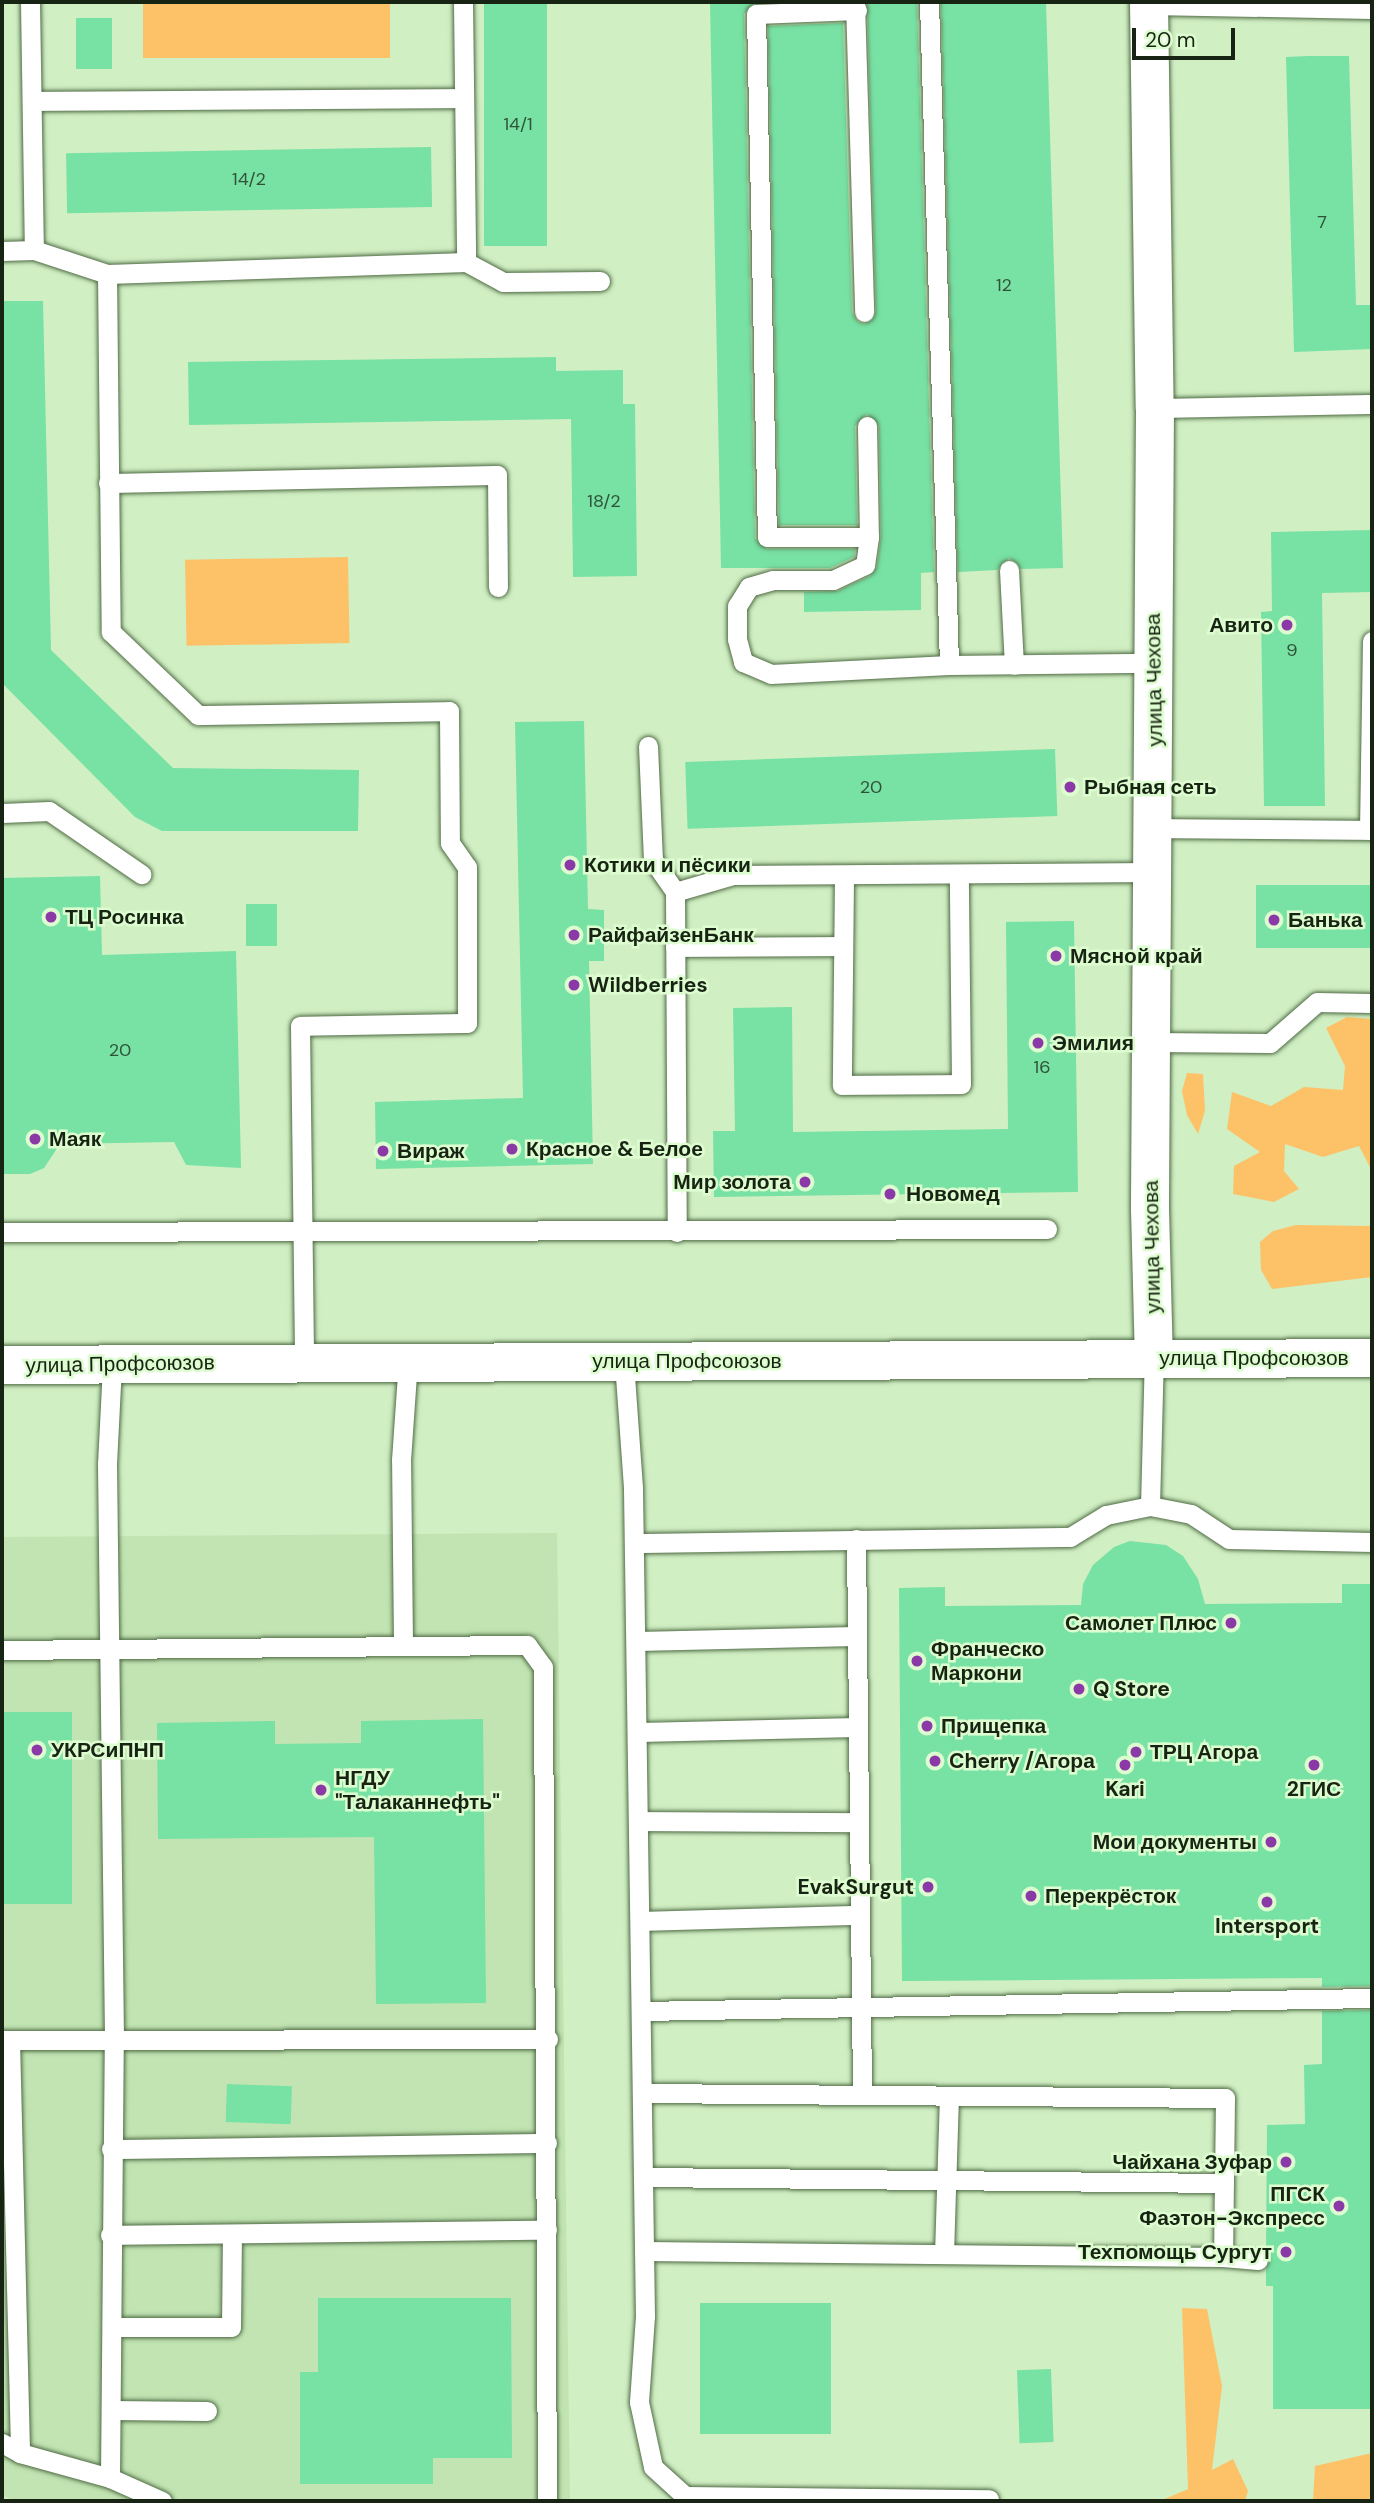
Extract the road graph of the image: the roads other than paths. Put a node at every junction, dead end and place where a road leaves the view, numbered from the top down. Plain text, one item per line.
1 (30, 2) edge
2 (463, 2) edge
3 (929, 2) edge
4 (1149, 3) edge
5 (857, 6) edge
6 (1372, 9) edge
7 (464, 99) junction
8 (32, 101) junction
9 (34, 250) junction
10 (2, 251) edge
11 (466, 262) junction
12 (107, 274) junction
13 (600, 281) dead end
14 (864, 313) dead end
15 (1372, 404) edge
16 (1155, 408) junction
17 (867, 426) dead end
18 (108, 483) junction
19 (869, 537) junction
20 (1009, 570) dead end
21 (498, 587) dead end
22 (1372, 641) edge
23 (1153, 663) junction
24 (949, 665) junction
25 (1014, 665) junction
26 (648, 746) dead end
27 (2, 813) edge
28 (1155, 828) junction
29 (1371, 830) edge
30 (1155, 872) junction
31 (141, 874) dead end
32 (959, 876) junction
33 (844, 877) junction
34 (676, 892) junction
35 (843, 946) junction
36 (676, 947) junction
37 (1372, 1003) edge
38 (1151, 1042) junction
39 (1047, 1229) dead end
40 (2, 1232) edge
41 (300, 1232) junction
42 (677, 1232) junction
43 (1372, 1357) edge
44 (1154, 1358) junction
45 (408, 1361) junction
46 (304, 1362) junction
47 (624, 1362) junction
48 (112, 1364) junction
49 (2, 1365) edge
50 (1150, 1506) junction
51 (856, 1539) junction
52 (1372, 1542) edge
53 (634, 1544) junction
54 (857, 1636) junction
55 (636, 1641) junction
56 (403, 1644) junction
57 (113, 1649) junction
58 (2, 1650) edge
59 (858, 1727) junction
60 (637, 1732) junction
61 (638, 1821) junction
62 (859, 1822) junction
63 (860, 1915) junction
64 (639, 1921) junction
65 (1372, 1998) edge
66 (861, 2007) junction
67 (641, 2011) junction
68 (114, 2037) junction
69 (548, 2039) junction
70 (6, 2040) edge
71 (642, 2093) junction
72 (862, 2095) junction
73 (949, 2096) junction
74 (547, 2143) junction
75 (111, 2149) junction
76 (643, 2177) junction
77 (947, 2180) junction
78 (1224, 2183) junction
79 (547, 2230) junction
80 (232, 2234) junction
81 (110, 2235) junction
82 (644, 2251) junction
83 (944, 2254) junction
84 (1223, 2257) junction
85 (1258, 2260) dead end
86 (112, 2327) junction
87 (111, 2410) junction
88 (207, 2411) dead end
89 (2, 2443) edge
90 (20, 2453) junction
91 (110, 2478) junction
92 (989, 2500) edge
93 (162, 2501) edge
94 (547, 2501) edge

1 - 8 lane
2 - 7 lane
3 - 24 lane
4 - 6 lane
4 - 16 main road, улица Чехова
5 - 14 lane
5 - 19 lane
7 - 8 lane
7 - 11 lane
8 - 9 lane
9 - 10 lane
9 - 12 lane
11 - 12 lane
11 - 13 lane
12 - 18 lane
15 - 16 lane
16 - 23 main road, улица Чехова
17 - 19 lane
18 - 21 lane
18 - 41 lane
19 - 24 lane
20 - 25 lane
22 - 29 lane
23 - 25 lane
23 - 28 main road, улица Чехова
24 - 25 lane
26 - 34 lane
27 - 31 lane
28 - 29 lane
28 - 30 main road, улица Чехова
30 - 32 lane
30 - 38 main road, улица Чехова
32 - 33 lane
32 - 35 lane
33 - 34 lane
33 - 35 lane
34 - 36 lane
35 - 36 lane
36 - 42 lane
37 - 38 lane
38 - 44 main road, улица Чехова
39 - 42 lane
40 - 41 lane
41 - 42 lane
41 - 46 lane
43 - 44 main road, улица Профсоюзов
44 - 47 main road, улица Профсоюзов
44 - 50 lane
45 - 46 main road, улица Профсоюзов
45 - 47 main road, улица Профсоюзов
45 - 56 lane
46 - 48 main road, улица Профсоюзов
47 - 53 lane
48 - 49 main road, улица Профсоюзов
48 - 57 lane
50 - 51 lane
50 - 52 lane
51 - 53 lane
51 - 54 lane
53 - 55 lane
54 - 55 lane
54 - 59 lane
55 - 60 lane
56 - 57 lane
56 - 69 lane
57 - 58 lane
57 - 68 lane
59 - 60 lane
59 - 62 lane
60 - 61 lane
61 - 62 lane
61 - 64 lane
62 - 63 lane
63 - 64 lane
63 - 66 lane
64 - 67 lane
65 - 66 lane
66 - 67 lane
66 - 72 lane
67 - 71 lane
68 - 69 lane
68 - 70 lane
68 - 75 lane
69 - 74 lane
70 - 90 lane
71 - 72 lane
71 - 76 lane
72 - 73 lane
73 - 77 lane
73 - 78 lane
74 - 75 lane
74 - 79 lane
75 - 81 lane
76 - 77 lane
76 - 82 lane
77 - 78 lane
77 - 83 lane
78 - 84 lane
79 - 80 lane
79 - 94 lane
80 - 81 lane
80 - 86 lane
81 - 86 lane
82 - 83 lane
82 - 92 lane
83 - 84 lane
84 - 85 lane
86 - 87 lane
87 - 88 lane
87 - 91 lane
89 - 90 lane
90 - 91 lane
91 - 93 lane

